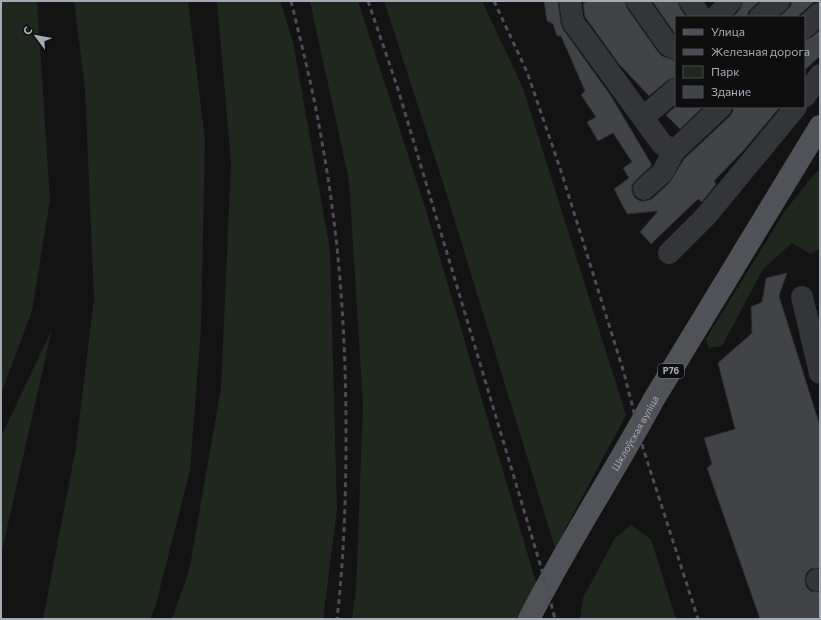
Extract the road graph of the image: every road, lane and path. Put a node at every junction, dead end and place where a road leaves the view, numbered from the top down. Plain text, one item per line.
1 (570, 1) edge
2 (637, 1) edge
3 (690, 1) edge
4 (731, 1) edge
5 (779, 1) edge
6 (820, 13) edge
7 (700, 16) edge
8 (717, 16) edge
9 (761, 16) edge
10 (805, 27) edge
11 (675, 48) edge
12 (820, 75) edge
13 (675, 90) edge
14 (805, 96) edge
15 (720, 108) edge
16 (795, 108) edge
17 (643, 118) junction
18 (820, 126) edge
19 (674, 151) junction
20 (644, 189) dead end
21 (669, 253) dead end
22 (802, 297) dead end
23 (820, 373) edge
24 (529, 619) edge

1 - 17 lane
2 - 11 lane
3 - 7 lane
4 - 8 lane
5 - 9 lane
6 - 10 lane
12 - 14 lane
13 - 17 lane
15 - 19 lane
16 - 21 lane
17 - 19 lane
18 - 24 main road, Шклоўская вуліца / Р76
19 - 20 lane
22 - 23 lane

